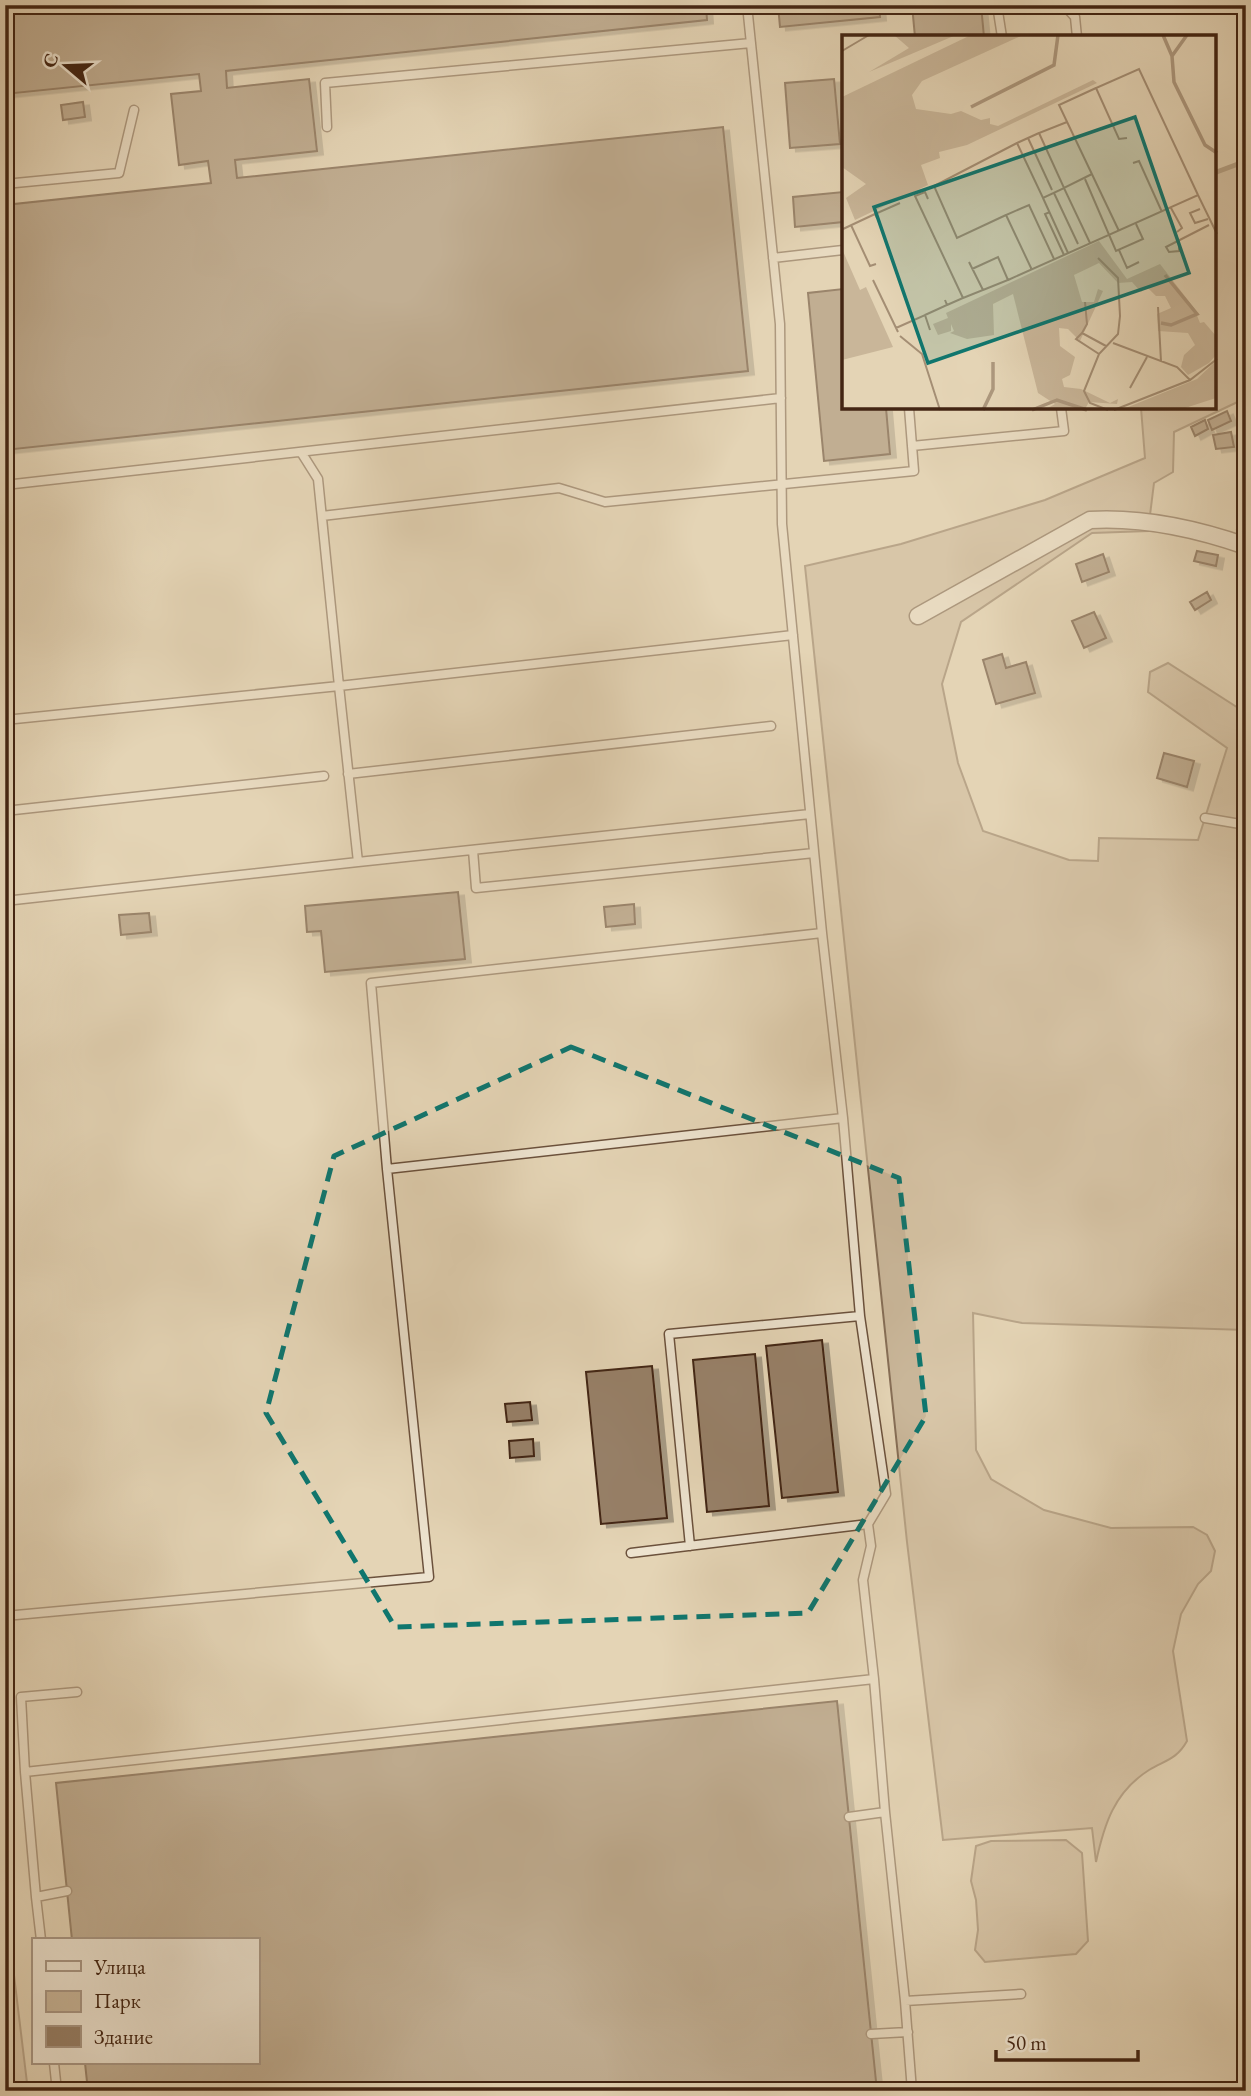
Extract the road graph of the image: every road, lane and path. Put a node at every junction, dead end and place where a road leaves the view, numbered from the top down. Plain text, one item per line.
1 (747, 5) edge
2 (997, 5) edge
3 (1064, 5) edge
4 (1002, 35) edge
5 (1077, 35) edge
6 (751, 43) junction
7 (134, 110) dead end
8 (327, 127) dead end
9 (5, 184) edge
10 (842, 250) edge
11 (774, 258) junction
12 (781, 398) junction
13 (909, 410) edge
14 (1061, 410) edge
15 (912, 446) junction
16 (301, 452) junction
17 (782, 484) junction
18 (5, 485) edge
19 (322, 516) junction
20 (1246, 547) edge
21 (918, 616) dead end
22 (793, 635) junction
23 (339, 686) junction
24 (5, 720) edge
25 (771, 726) dead end
26 (348, 774) junction
27 (324, 776) dead end
28 (5, 811) edge
29 (810, 814) junction
30 (1205, 818) dead end
31 (1246, 825) edge
32 (473, 850) junction
33 (814, 853) junction
34 (358, 862) junction
35 (5, 901) edge
36 (822, 933) junction
37 (843, 1118) junction
38 (387, 1169) junction
39 (860, 1316) junction
40 (868, 1524) junction
41 (690, 1546) junction
42 (631, 1553) dead end
43 (5, 1616) edge
44 (874, 1679) junction
45 (77, 1692) dead end
46 (25, 1772) junction
47 (885, 1812) junction
48 (849, 1817) dead end
49 (67, 1891) dead end
50 (36, 1897) junction
51 (41, 1938) edge
52 (1021, 1994) dead end
53 (905, 2001) junction
54 (908, 2032) junction
55 (871, 2034) dead end
56 (54, 2064) edge
57 (57, 2091) edge
58 (912, 2091) edge

1 - 6 lane
2 - 4 lane
3 - 5 lane
6 - 8 lane
6 - 11 lane
7 - 9 lane
10 - 11 lane
11 - 12 lane
12 - 16 lane
12 - 17 lane
13 - 15 lane
14 - 15 lane
15 - 17 lane
16 - 18 lane
16 - 19 lane
17 - 19 lane
17 - 22 lane
19 - 23 lane
20 - 21 street
22 - 23 lane
22 - 29 lane
23 - 24 lane
23 - 26 lane
25 - 26 lane
26 - 34 lane
27 - 28 lane
29 - 32 lane
29 - 33 lane
30 - 31 lane
32 - 33 lane
32 - 34 lane
33 - 36 lane
34 - 35 lane
36 - 37 lane
36 - 38 lane
37 - 38 lane
37 - 39 lane
38 - 43 lane
39 - 40 lane
39 - 41 lane
40 - 41 lane
40 - 44 lane
41 - 42 lane
44 - 46 lane
44 - 47 lane
45 - 46 lane
46 - 50 lane
47 - 48 lane
47 - 53 lane
49 - 50 lane
50 - 51 lane
52 - 53 lane
53 - 54 lane
54 - 55 lane
54 - 58 lane
56 - 57 lane

